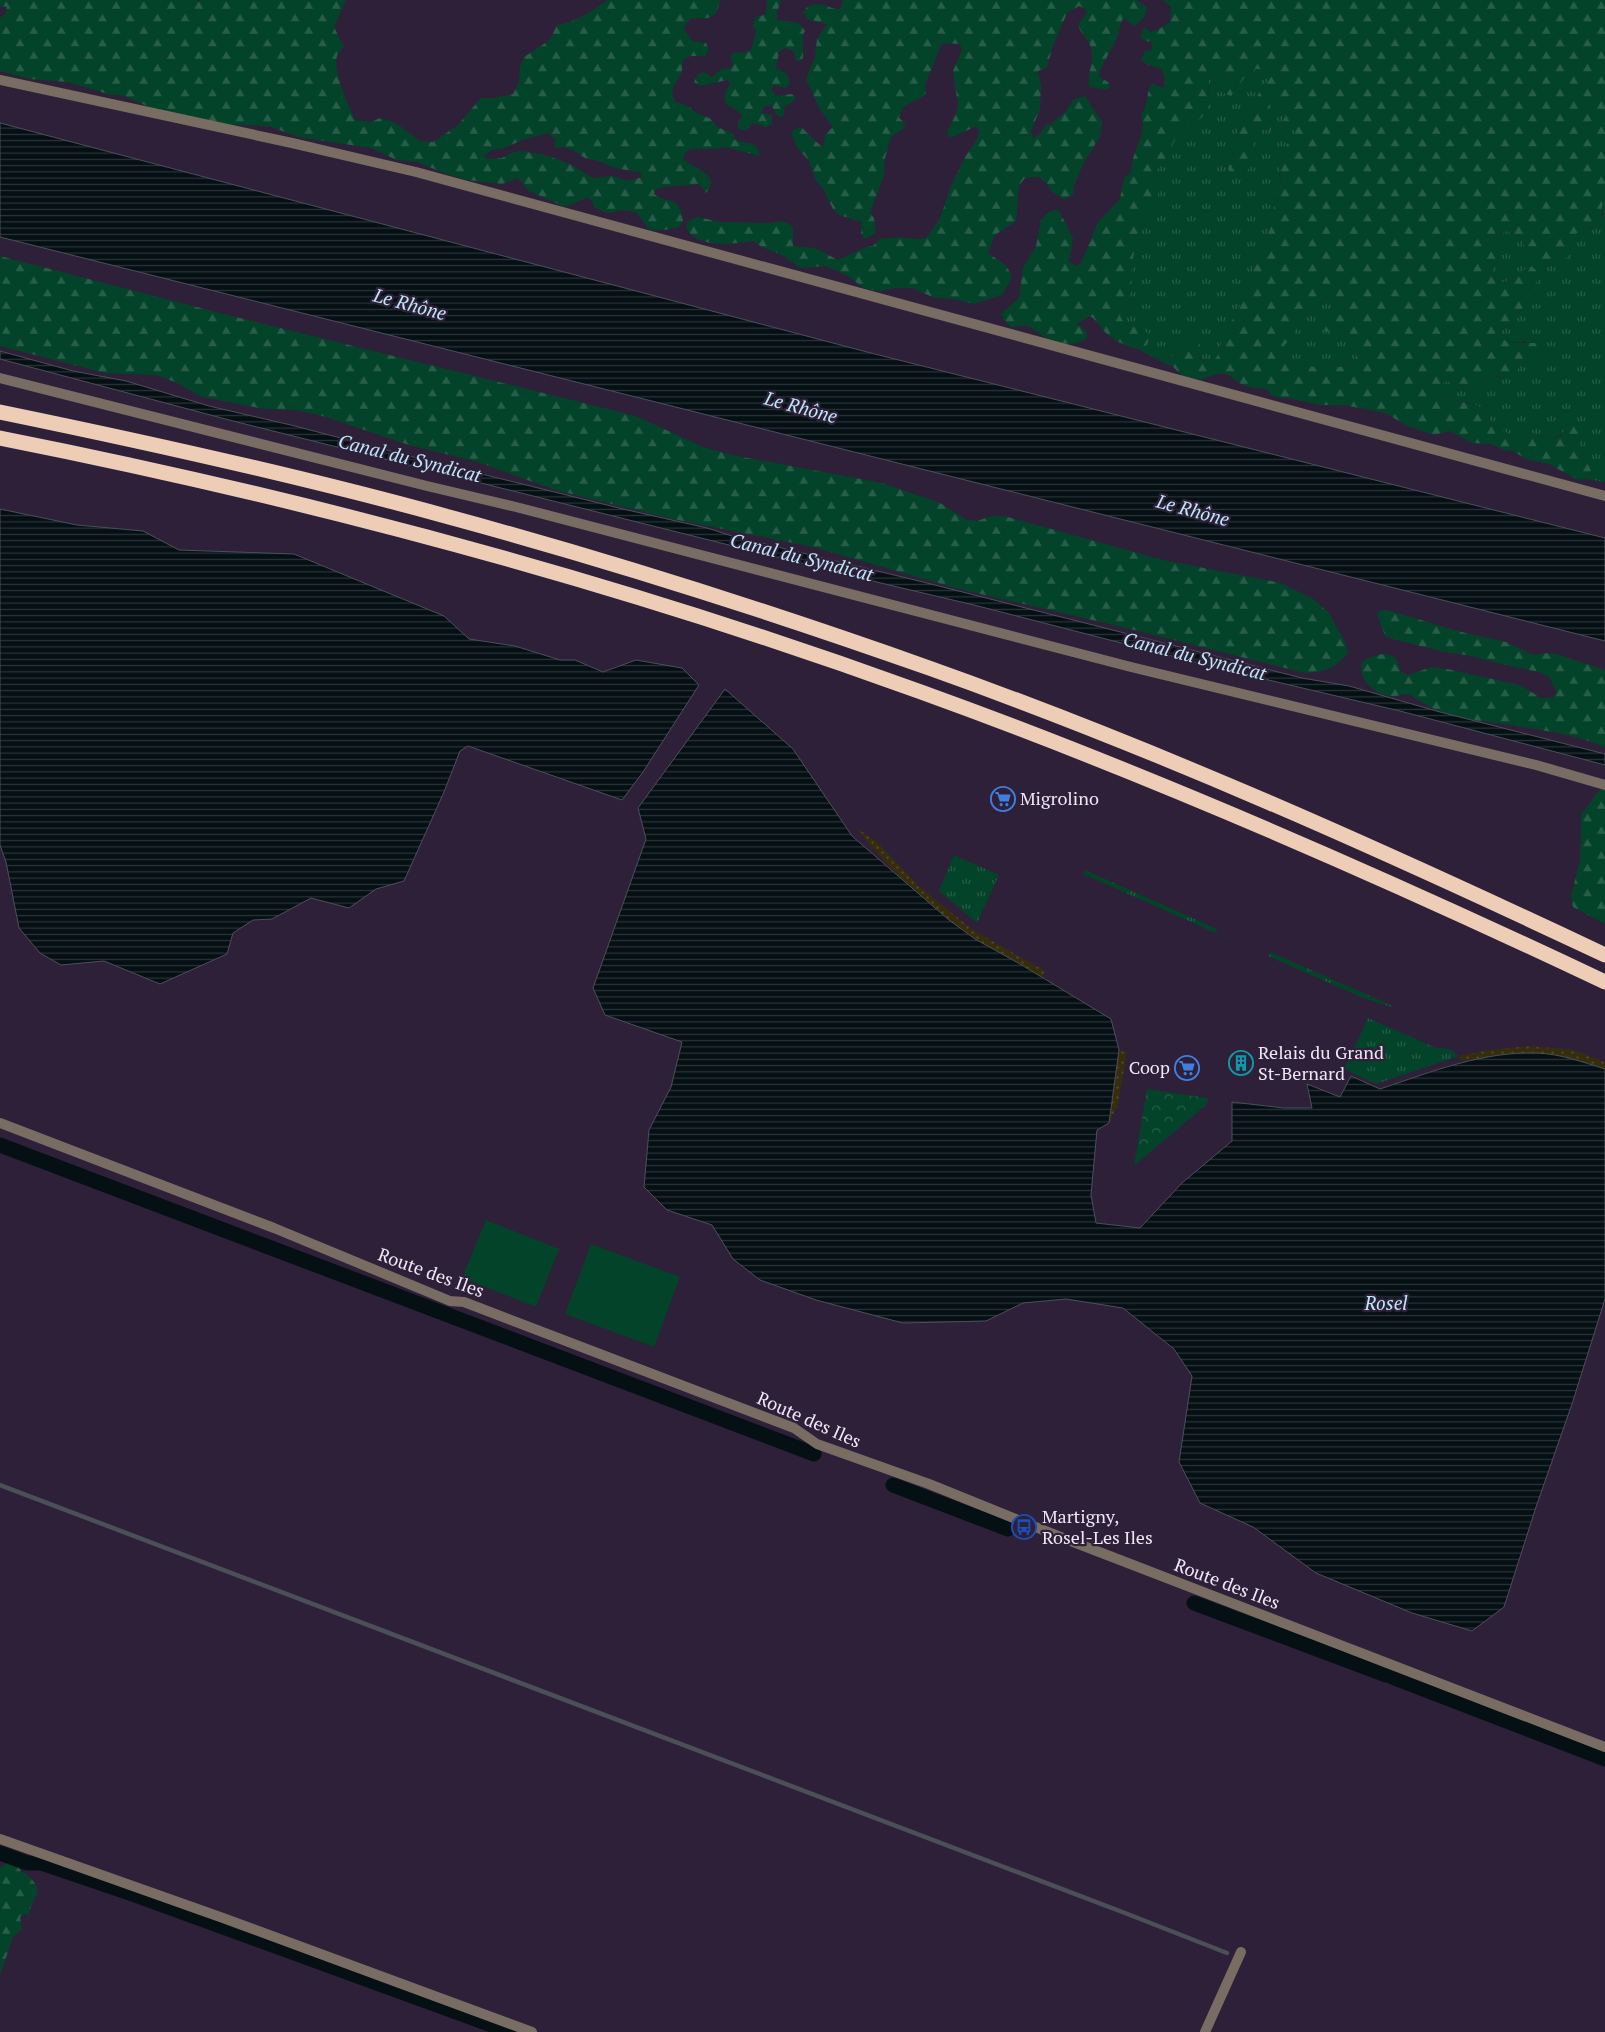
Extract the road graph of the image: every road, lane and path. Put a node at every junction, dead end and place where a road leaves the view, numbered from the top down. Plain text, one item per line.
1 (0, 80) edge
2 (0, 378) edge
3 (0, 412) edge
4 (0, 438) edge
5 (1605, 496) edge
6 (1605, 785) edge
7 (1605, 955) edge
8 (1605, 982) edge
9 (0, 1122) edge
10 (1605, 1747) edge
11 (0, 1839) edge
12 (1241, 1952) dead end
13 (532, 2032) edge
14 (1205, 2032) edge

1 - 5 street
2 - 6 street
3 - 7 highway
4 - 8 highway
9 - 10 street, Route des Iles
11 - 13 street
12 - 14 street

